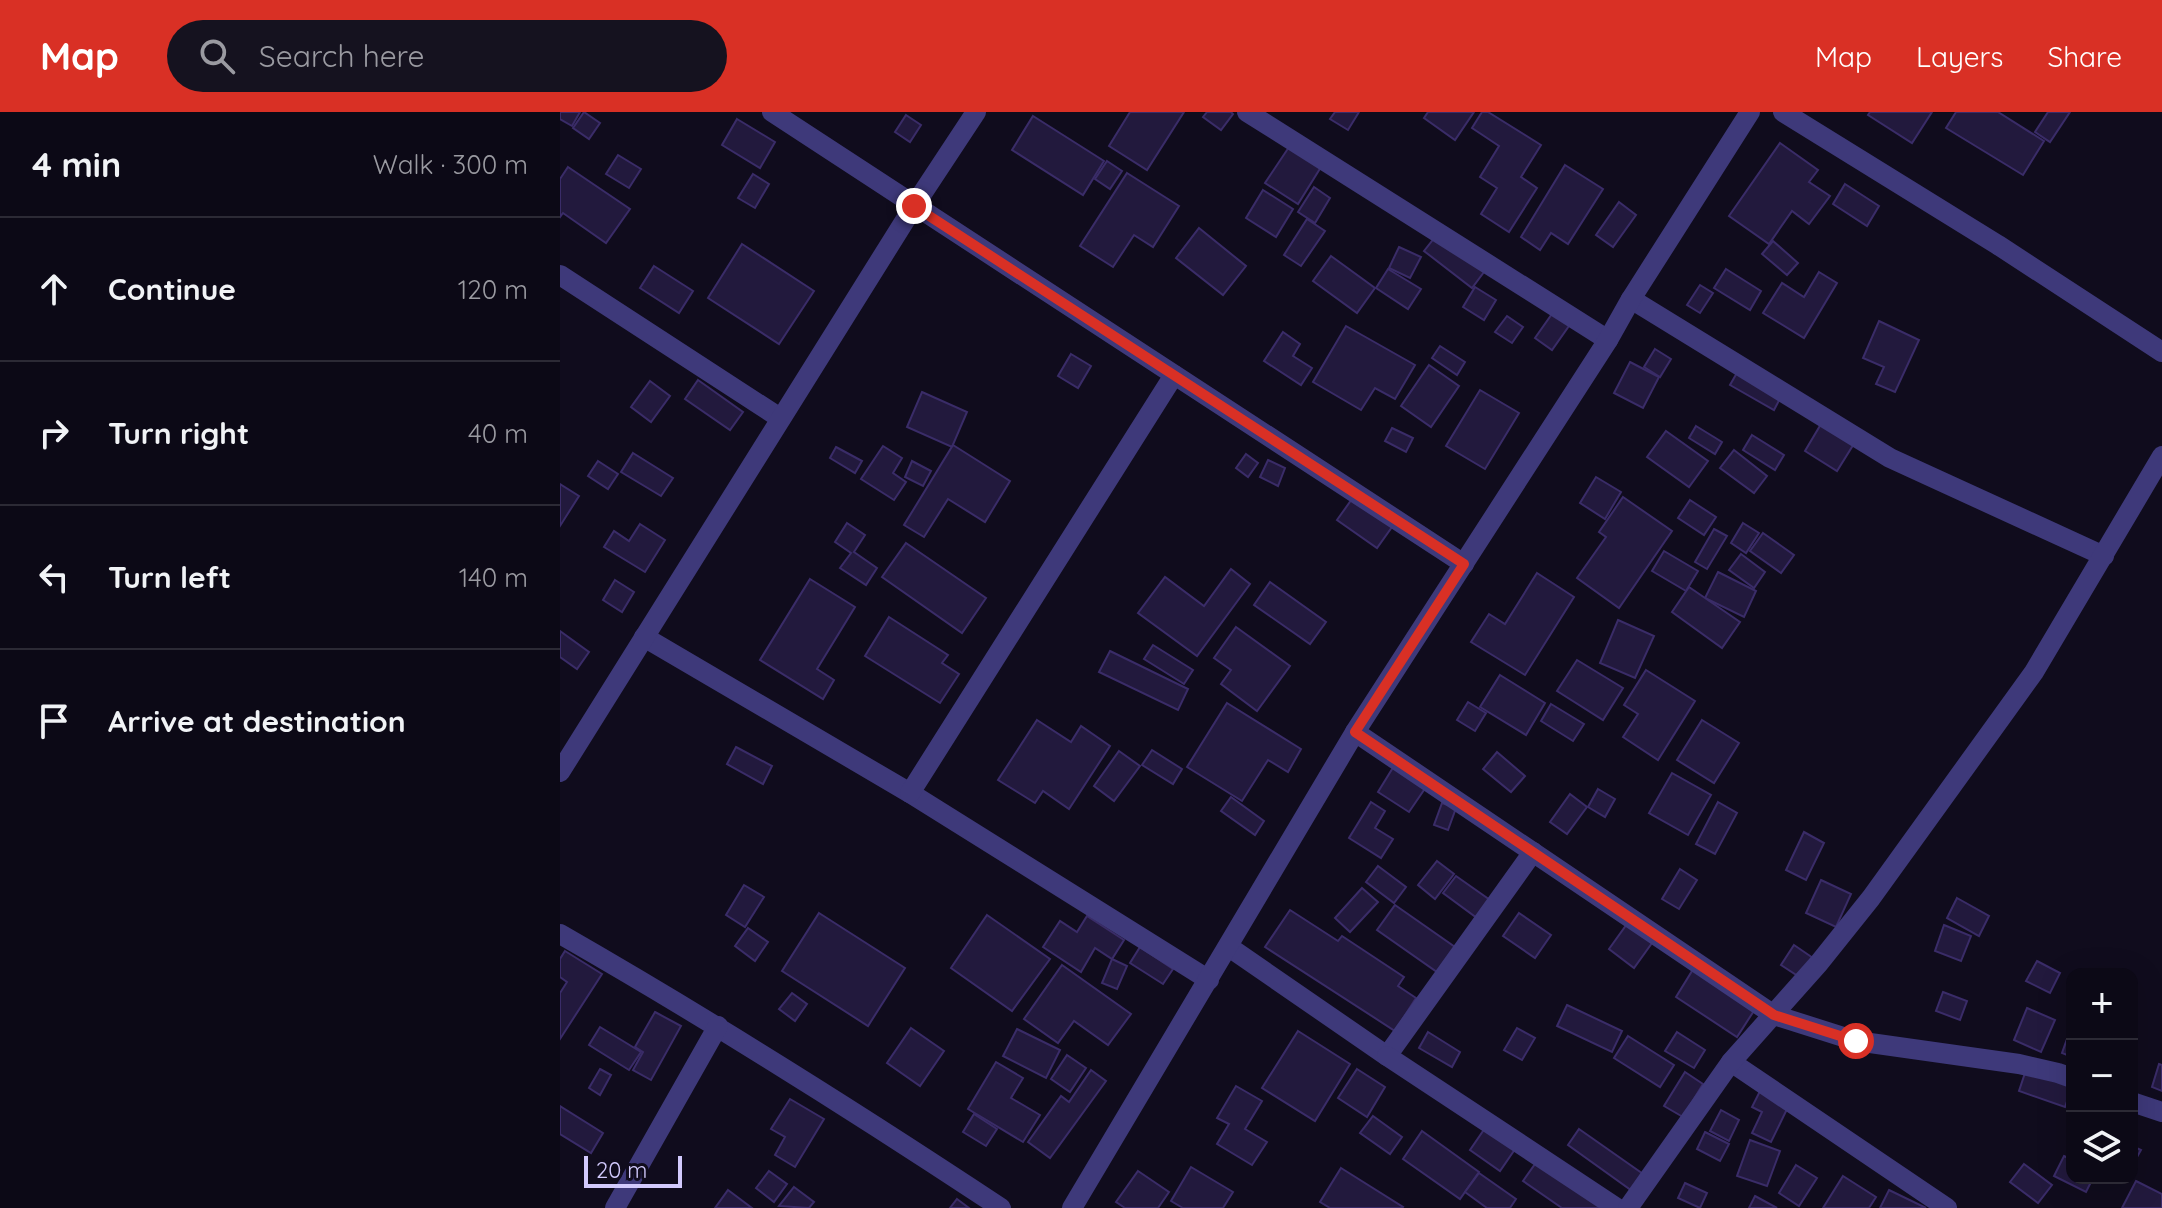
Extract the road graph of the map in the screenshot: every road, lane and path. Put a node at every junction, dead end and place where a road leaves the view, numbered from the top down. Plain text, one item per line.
1 (772, 112) edge
2 (976, 112) edge
3 (1247, 112) edge
4 (1750, 112) edge
5 (1783, 112) edge
6 (914, 206) junction
7 (563, 283) edge
8 (1631, 299) junction
9 (1608, 340) junction
10 (2162, 352) edge
11 (1174, 375) junction
12 (780, 418) junction
13 (2162, 456) edge
14 (2104, 556) junction
15 (1464, 564) junction
16 (644, 637) junction
17 (1355, 732) junction
18 (560, 772) edge
19 (910, 793) junction
20 (1533, 852) junction
21 (560, 934) edge
22 (1229, 947) junction
23 (1209, 980) junction
24 (1774, 1015) junction
25 (718, 1026) junction
26 (1387, 1056) junction
27 (1731, 1062) junction
28 (2066, 1076) edge
29 (2138, 1104) edge
30 (2162, 1112) edge
31 (615, 1208) edge
32 (1001, 1208) edge
33 (1072, 1208) edge
34 (1617, 1208) edge
35 (1628, 1208) edge
36 (1947, 1208) edge

1 - 6 street
2 - 6 street
3 - 9 street
4 - 8 street
5 - 10 street
6 - 11 street
6 - 12 street
7 - 12 street
8 - 9 street
8 - 14 street
9 - 15 street
11 - 15 street
11 - 19 street
12 - 16 street
13 - 14 street
14 - 24 street
15 - 17 street
16 - 18 street
16 - 19 street
17 - 20 street
17 - 22 street
19 - 23 street
20 - 24 street
20 - 26 street
21 - 25 street
22 - 23 street
22 - 26 street
23 - 33 street
24 - 27 street
24 - 28 street
25 - 31 street
25 - 32 street
26 - 34 street
27 - 35 street
27 - 36 street
29 - 30 street

